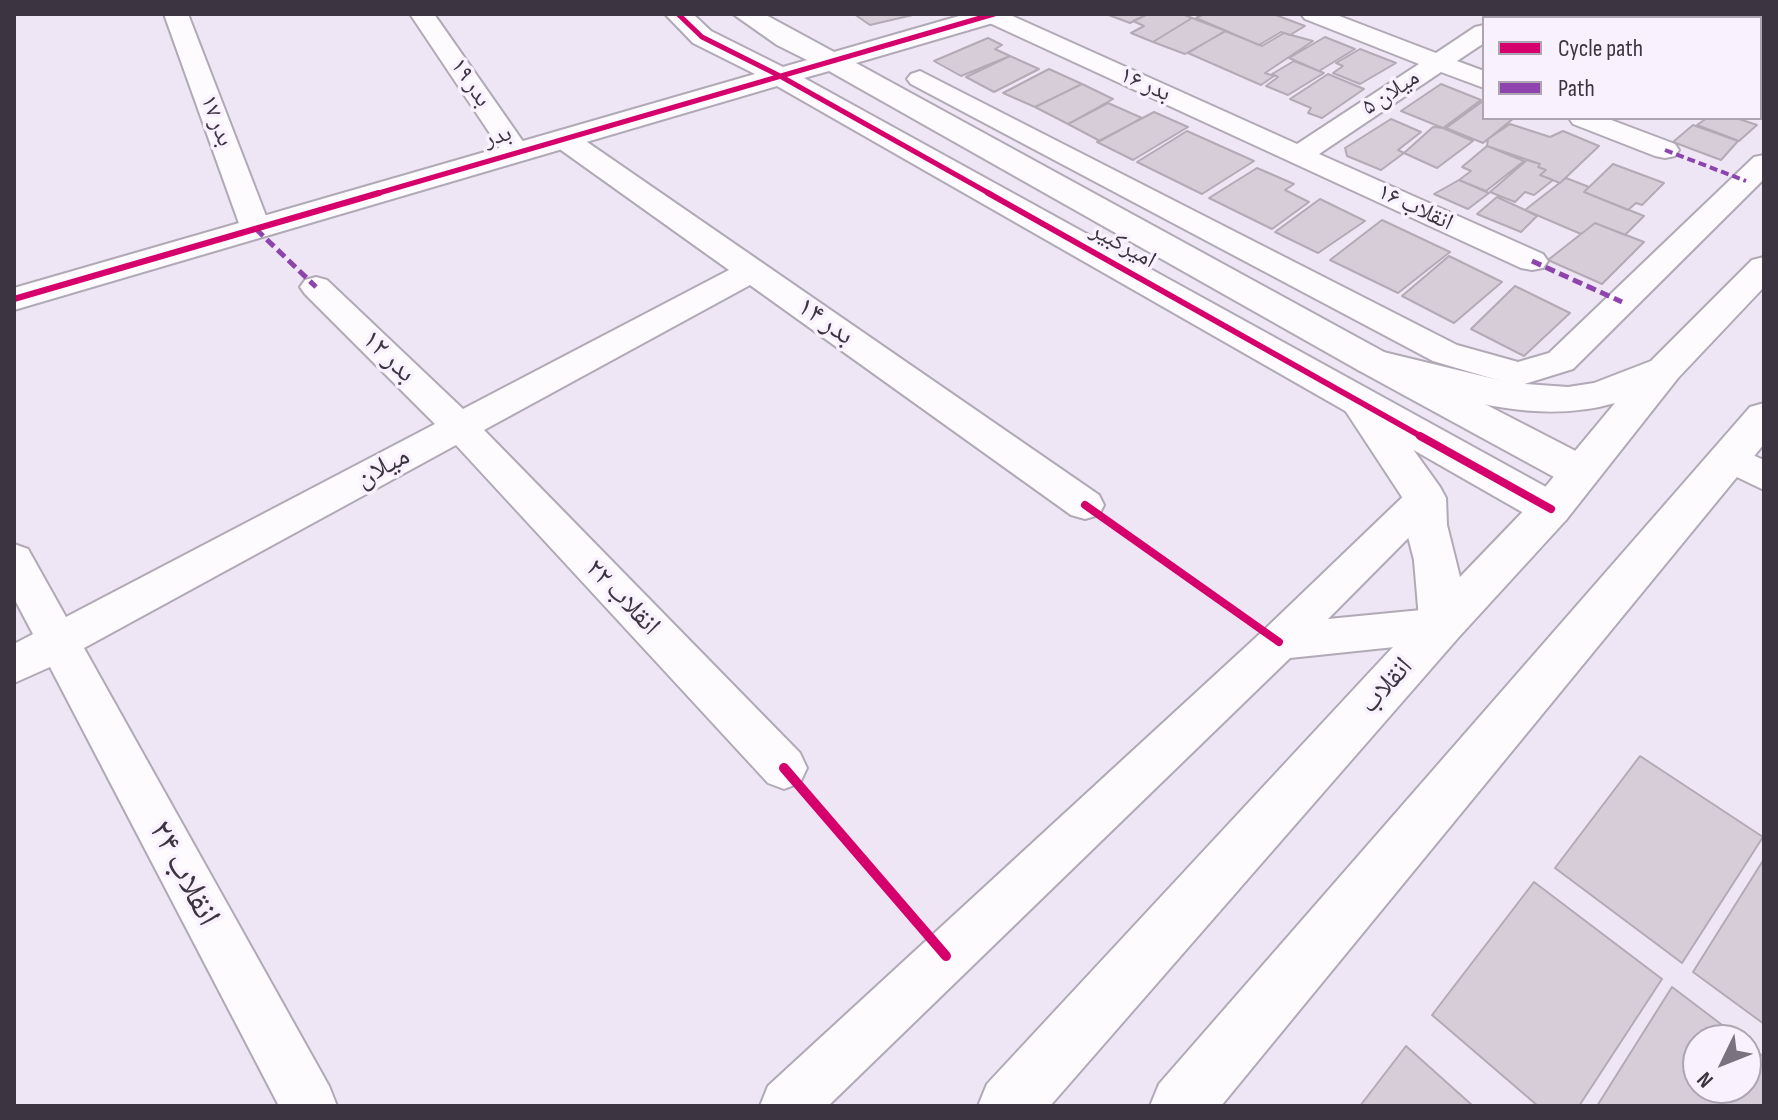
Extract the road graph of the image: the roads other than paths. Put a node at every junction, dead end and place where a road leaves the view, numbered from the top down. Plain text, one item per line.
1 (176, 14) edge
2 (422, 14) edge
3 (746, 14) edge
4 (992, 14) edge
5 (1313, 14) edge
6 (690, 26) edge
7 (1482, 33) edge
8 (830, 60) junction
9 (1438, 62) junction
10 (780, 76) junction
11 (920, 79) dead end
12 (1482, 79) edge
13 (687, 103) junction
14 (1587, 120) edge
15 (564, 139) junction
16 (1665, 150) dead end
17 (517, 153) junction
18 (1298, 155) junction
19 (1764, 163) edge
20 (256, 229) junction
21 (1532, 261) dead end
22 (1764, 267) edge
23 (752, 271) junction
24 (316, 287) dead end
25 (14, 299) edge
26 (1371, 361) junction
27 (1665, 369) junction
28 (1358, 401) junction
29 (1764, 417) edge
30 (460, 427) junction
31 (1746, 467) edge
32 (1580, 472) junction
33 (1425, 498) junction
34 (1085, 505) dead end
35 (1551, 509) junction
36 (14, 560) edge
37 (1442, 625) junction
38 (58, 642) junction
39 (1279, 642) junction
40 (14, 665) edge
41 (784, 768) dead end
42 (309, 1106) edge
43 (788, 1106) edge
44 (1009, 1106) edge
45 (1181, 1106) edge

1 - 20 street, بدر ۱۷
2 - 17 street, بدر ۱۹
3 - 8 street, امیرکبیر
4 - 8 street, بدر
4 - 18 street, بدر ۱۶
5 - 9 street
6 - 10 street, امیرکبیر
6 - 13 street
7 - 9 street, میلان ۵
8 - 10 street, بدر
8 - 26 street, امیرکبیر
9 - 12 street
9 - 18 street, میلان ۵
10 - 13 street, بدر
10 - 28 street, امیرکبیر
11 - 19 street
13 - 15 street, بدر
14 - 16 street
15 - 17 street, بدر
15 - 23 street, بدر ۱۴
17 - 20 street, بدر
18 - 21 street, انقلاب ۱۶
20 - 25 street, بدر
22 - 27 street, انقلاب
23 - 30 street, میلان
23 - 34 street, بدر ۱۴
24 - 30 street, بدر ۱۲
26 - 27 street
26 - 32 street, امیرکبیر
27 - 32 street, انقلاب
28 - 33 street
28 - 35 street, امیرکبیر
29 - 31 street
30 - 38 street, میلان
30 - 41 street, انقلاب ۲۲
31 - 45 street
32 - 35 street, انقلاب
33 - 37 street
33 - 39 street
35 - 37 street, انقلاب
36 - 38 street, انقلاب ۲۴
37 - 39 street
37 - 44 street, انقلاب
38 - 40 street, میلان
38 - 42 street, انقلاب ۲۴
39 - 43 street

